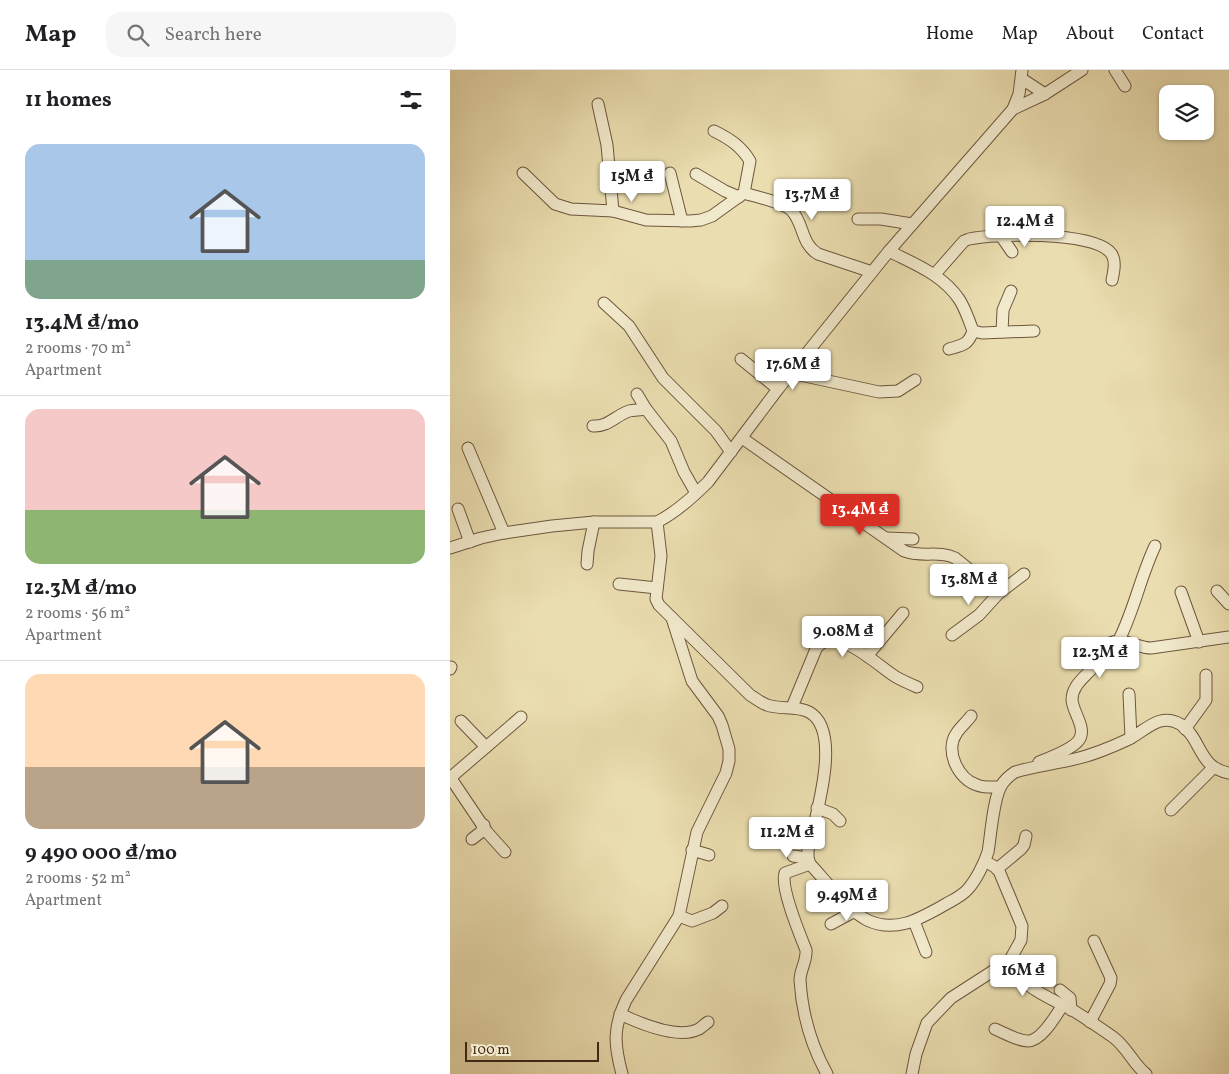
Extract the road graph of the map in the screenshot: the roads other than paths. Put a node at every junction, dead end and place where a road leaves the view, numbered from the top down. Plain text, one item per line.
1 (1082, 70) edge
2 (1115, 70) edge
3 (1022, 74) edge
4 (1125, 86) dead end
5 (1045, 94) junction
6 (598, 104) dead end
7 (1013, 109) junction
8 (714, 131) dead end
9 (523, 173) dead end
10 (670, 173) dead end
11 (696, 174) dead end
12 (741, 195) junction
13 (613, 211) junction
14 (858, 219) dead end
15 (682, 221) junction
16 (912, 224) junction
17 (1001, 236) junction
18 (889, 251) junction
19 (1012, 252) dead end
20 (872, 272) junction
21 (935, 274) junction
22 (1112, 280) dead end
23 (1011, 291) dead end
24 (604, 303) dead end
25 (973, 331) junction
26 (1034, 331) dead end
27 (1002, 332) junction
28 (949, 349) dead end
29 (741, 359) dead end
30 (791, 373) junction
31 (915, 380) dead end
32 (778, 388) junction
33 (637, 394) dead end
34 (646, 409) junction
35 (592, 426) dead end
36 (742, 438) junction
37 (468, 448) dead end
38 (731, 452) junction
39 (696, 494) junction
40 (458, 509) dead end
41 (594, 522) junction
42 (657, 522) junction
43 (504, 533) junction
44 (886, 538) junction
45 (913, 539) dead end
46 (470, 542) junction
47 (1155, 546) dead end
48 (450, 548) edge
49 (587, 564) dead end
50 (1024, 574) dead end
51 (619, 584) dead end
52 (657, 588) junction
53 (1217, 591) dead end
54 (1181, 592) dead end
55 (999, 593) junction
56 (1229, 604) edge
57 (903, 613) dead end
58 (671, 616) junction
59 (952, 635) dead end
60 (1229, 637) edge
61 (1118, 642) junction
62 (1199, 642) junction
63 (867, 656) junction
64 (1206, 675) dead end
65 (917, 688) dead end
66 (1129, 694) dead end
67 (792, 708) junction
68 (972, 716) dead end
69 (521, 717) dead end
70 (461, 720) dead end
71 (1185, 729) junction
72 (1131, 738) junction
73 (486, 747) junction
74 (1213, 768) junction
75 (1024, 770) junction
76 (1229, 774) edge
77 (450, 778) edge
78 (1000, 787) junction
79 (455, 795) edge
80 (817, 808) junction
81 (1171, 810) dead end
82 (840, 822) dead end
83 (484, 826) junction
84 (1026, 836) dead end
85 (472, 839) dead end
86 (692, 850) junction
87 (505, 852) dead end
88 (709, 855) dead end
89 (793, 856) dead end
90 (809, 861) junction
91 (985, 861) junction
92 (997, 869) junction
93 (722, 906) dead end
94 (855, 911) junction
95 (679, 916) junction
96 (914, 921) junction
97 (831, 924) dead end
98 (1094, 941) dead end
99 (926, 952) dead end
100 (1010, 960) junction
101 (1060, 990) dead end
102 (1067, 1007) junction
103 (620, 1014) junction
104 (708, 1022) dead end
105 (1090, 1022) junction
106 (995, 1029) dead end
107 (1143, 1073) edge
108 (622, 1074) edge
109 (827, 1074) edge
110 (912, 1074) edge

1 - 5 street
2 - 4 street
3 - 5 street
3 - 7 street
5 - 7 street
6 - 13 street
7 - 16 street
8 - 12 street
9 - 13 street
10 - 15 street
11 - 12 street
12 - 15 street
12 - 20 street
13 - 15 street
14 - 16 street
16 - 18 street
17 - 19 street
17 - 21 street
17 - 22 street
18 - 20 street
18 - 21 street
20 - 30 street
21 - 25 street
23 - 27 street
24 - 38 street
25 - 27 street
25 - 28 street
26 - 27 street
29 - 32 street
30 - 31 street
30 - 32 street
32 - 36 street
33 - 34 street
34 - 35 street
34 - 39 street
36 - 38 street
36 - 44 street
37 - 43 street
38 - 39 street
39 - 42 street
40 - 46 street
41 - 42 street
41 - 43 street
41 - 49 street
42 - 52 street
43 - 46 street
44 - 45 street
44 - 55 street
46 - 48 street
47 - 61 street
50 - 55 street
51 - 52 street
52 - 58 street
53 - 56 street
54 - 62 street
55 - 59 street
57 - 63 street
58 - 67 street
58 - 86 street
60 - 62 street
61 - 62 street
61 - 75 street
63 - 65 street
63 - 67 street
64 - 71 street
66 - 72 street
67 - 80 street
68 - 78 street
69 - 73 street
70 - 73 street
71 - 72 street
71 - 74 street
72 - 75 street
73 - 77 street
74 - 76 street
74 - 81 street
75 - 78 street
77 - 79 street
78 - 91 street
79 - 83 street
80 - 82 street
80 - 90 street
83 - 85 street
83 - 87 street
84 - 92 street
86 - 88 street
86 - 95 street
89 - 90 street
90 - 94 street
90 - 109 street
91 - 92 street
91 - 96 street
92 - 100 street
93 - 95 street
94 - 96 street
94 - 97 street
95 - 103 street
96 - 99 street
98 - 105 street
100 - 102 street
100 - 110 street
101 - 102 street
102 - 105 street
102 - 106 street
103 - 104 street
103 - 108 street
105 - 107 street

